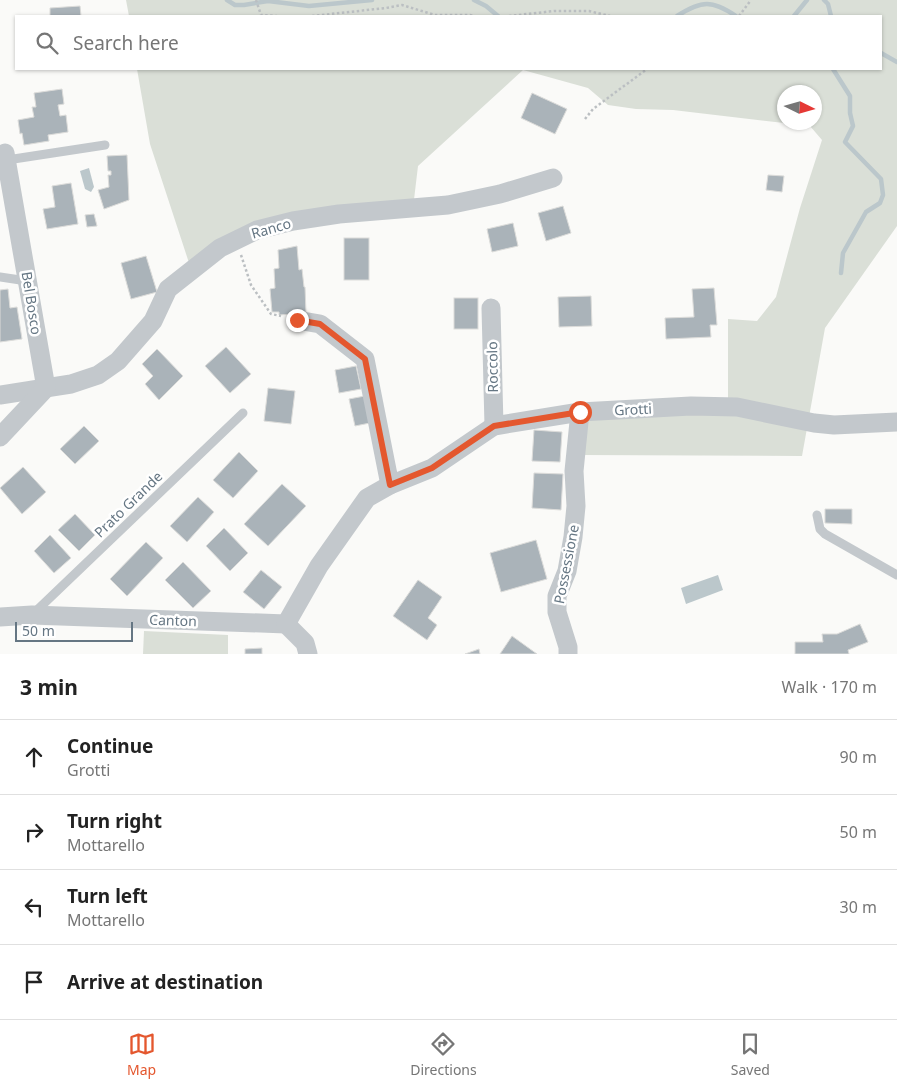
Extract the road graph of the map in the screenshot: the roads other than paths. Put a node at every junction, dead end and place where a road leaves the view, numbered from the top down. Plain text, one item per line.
1 (105, 145) dead end
2 (6, 157) joint
3 (553, 178) dead end
4 (0, 277) edge
5 (28, 281) junction
6 (491, 308) dead end
7 (297, 320) road end
8 (46, 388) junction
9 (0, 396) edge
10 (580, 412) junction
11 (243, 413) dead end
12 (897, 422) edge
13 (494, 426) junction
14 (0, 437) edge
15 (390, 485) junction
16 (817, 515) dead end
17 (897, 575) edge
18 (32, 615) junction
19 (0, 617) edge
20 (286, 624) junction
21 (308, 654) edge
22 (568, 654) edge

1 - 2 lane
2 - 5 street, Bel Bosco
3 - 8 street, Ranco
4 - 5 lane
5 - 8 street, Bel Bosco
6 - 13 street, Roccolo
7 - 15 street
8 - 9 street, Ranco
8 - 14 street
10 - 12 street, Grotti
10 - 13 street, Grotti
10 - 22 street, Possessione
11 - 18 lane, Prato Grande
13 - 15 street, Grotti
15 - 20 street, Grotti
16 - 17 lane
18 - 19 street, Canton
18 - 20 street, Canton
20 - 21 street

